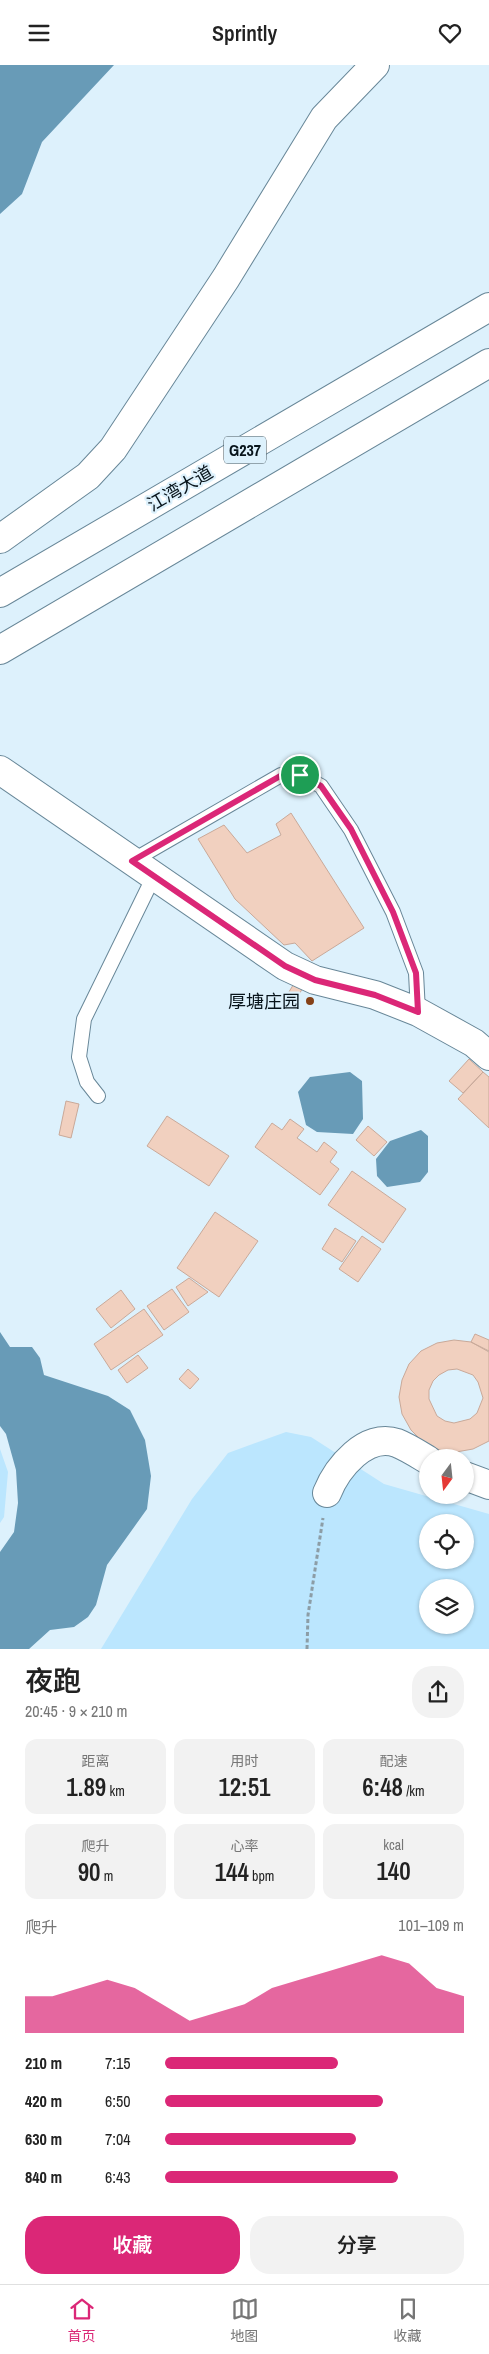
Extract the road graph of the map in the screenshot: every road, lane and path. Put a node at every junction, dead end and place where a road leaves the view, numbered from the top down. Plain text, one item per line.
1 (375, 65) edge
2 (489, 307) edge
3 (489, 363) edge
4 (0, 539) edge
5 (0, 593) edge
6 (0, 650) edge
7 (0, 770) edge
8 (132, 861) junction
9 (154, 876) junction
10 (418, 1012) junction
11 (489, 1056) edge
12 (98, 1096) dead end
13 (419, 1455) edge
14 (474, 1479) edge
15 (489, 1485) edge
16 (327, 1493) joint
17 (307, 1649) edge

1 - 4 main road
2 - 5 main road, 江湾大道 / G237
3 - 6 main road, G237
7 - 8 main road
8 - 9 main road
8 - 10 lane
9 - 10 main road
9 - 12 lane
10 - 11 main road
13 - 16 main road
14 - 15 main road
16 - 17 path

